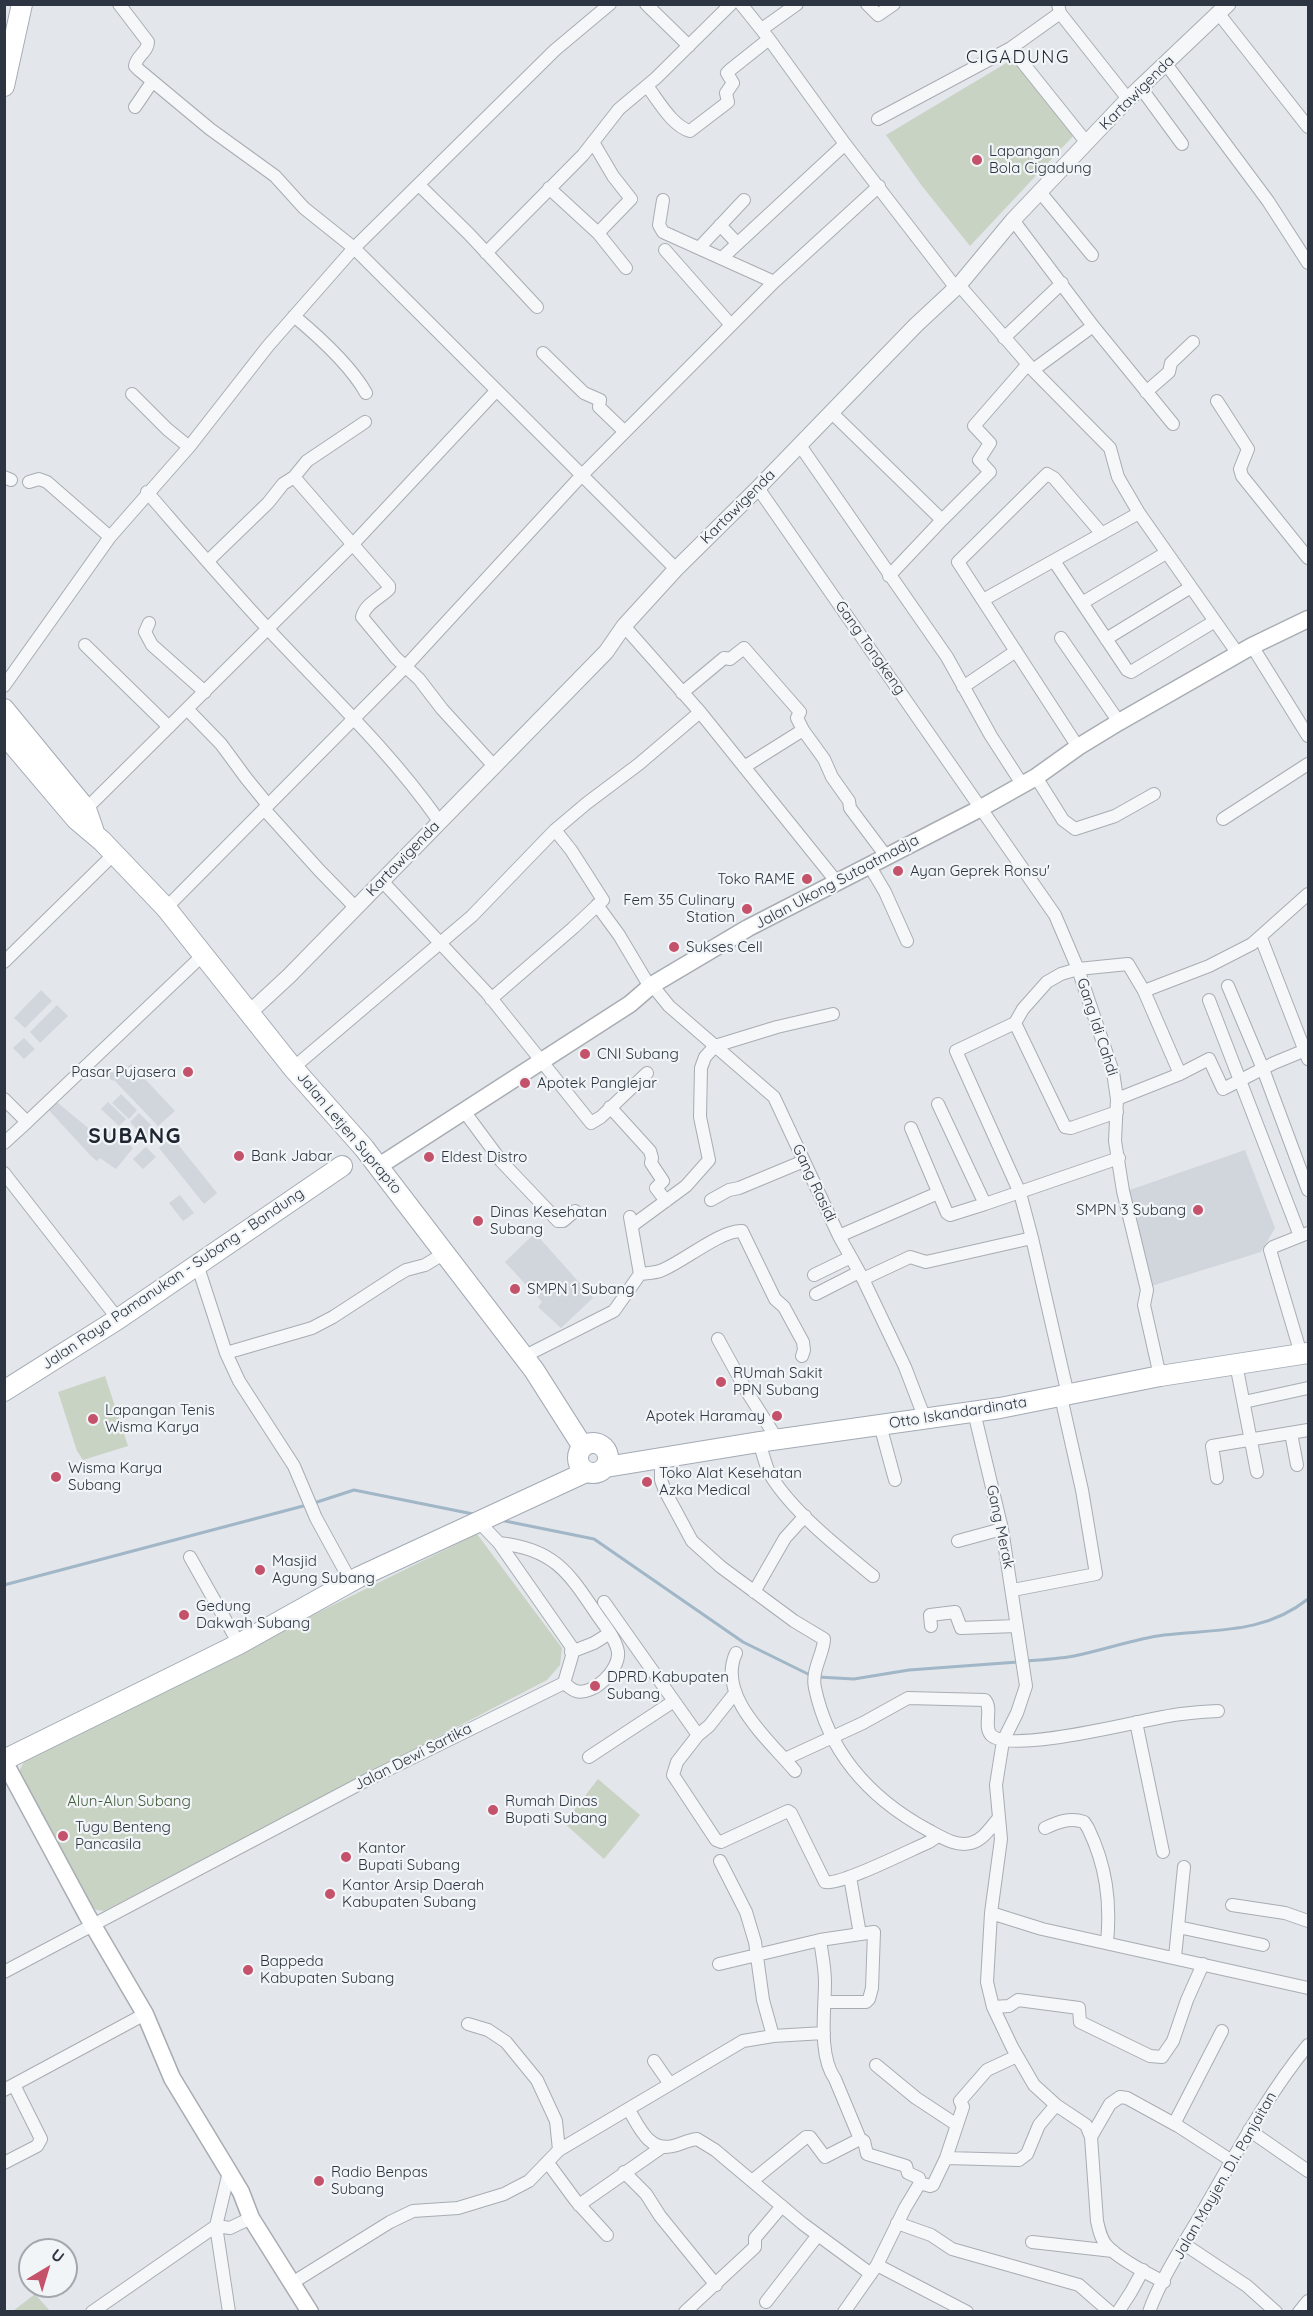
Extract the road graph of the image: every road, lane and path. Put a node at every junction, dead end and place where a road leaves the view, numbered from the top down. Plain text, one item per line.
1 (22, 4) edge
2 (119, 4) edge
3 (610, 4) edge
4 (646, 4) edge
5 (731, 4) edge
6 (741, 4) edge
7 (797, 4) edge
8 (867, 4) edge
9 (894, 4) edge
10 (1059, 9) edge
11 (1224, 9) edge
12 (766, 34) junction
13 (689, 46) junction
14 (1011, 48) junction
15 (1166, 64) junction
16 (152, 82) junction
17 (4, 86) edge
18 (647, 86) junction
19 (1141, 88) junction
20 (1128, 99) junction
21 (135, 107) dead end
22 (878, 119) dead end
23 (1308, 127) edge
24 (593, 142) junction
25 (1087, 143) junction
26 (845, 144) junction
27 (1182, 144) dead end
28 (420, 186) junction
29 (879, 186) junction
30 (549, 188) junction
31 (1040, 192) junction
32 (663, 200) dead end
33 (744, 200) dead end
34 (1013, 220) junction
35 (720, 225) junction
36 (598, 233) junction
37 (737, 243) junction
38 (354, 248) junction
39 (699, 249) junction
40 (665, 250) dead end
41 (486, 253) junction
42 (1092, 255) dead end
43 (722, 258) junction
44 (1307, 258) edge
45 (626, 268) dead end
46 (774, 282) junction
47 (1062, 283) junction
48 (957, 286) junction
49 (537, 307) dead end
50 (294, 316) junction
51 (731, 325) junction
52 (1093, 326) junction
53 (1004, 338) junction
54 (1193, 342) dead end
55 (543, 353) dead end
56 (1030, 367) junction
57 (496, 391) junction
58 (1146, 392) junction
59 (366, 393) dead end
60 (132, 394) dead end
61 (1217, 401) dead end
62 (831, 412) junction
63 (364, 422) dead end
64 (1173, 424) dead end
65 (625, 432) junction
66 (799, 444) junction
67 (189, 447) junction
68 (581, 476) junction
69 (294, 477) junction
70 (29, 482) dead end
71 (758, 488) junction
72 (147, 492) junction
73 (1139, 513) junction
74 (942, 520) junction
75 (1102, 534) junction
76 (110, 537) junction
77 (353, 544) junction
78 (1166, 553) junction
79 (1308, 558) edge
80 (208, 561) junction
81 (1054, 561) junction
82 (676, 569) junction
83 (888, 576) junction
84 (1191, 587) junction
85 (983, 600) junction
86 (1082, 603) junction
87 (1308, 619) edge
88 (1215, 621) junction
89 (149, 623) dead end
90 (624, 626) junction
91 (268, 629) junction
92 (1061, 638) dead end
93 (1106, 639) junction
94 (85, 645) dead end
95 (1245, 650) junction
96 (1016, 651) junction
97 (406, 666) junction
98 (4, 686) edge
99 (963, 687) junction
100 (205, 692) junction
101 (682, 693) junction
102 (4, 709) edge
103 (188, 709) junction
104 (700, 712) junction
105 (355, 718) junction
106 (1119, 722) junction
107 (169, 727) junction
108 (803, 729) junction
109 (4, 734) edge
110 (1308, 736) edge
111 (1078, 747) junction
112 (1308, 764) edge
113 (494, 766) junction
114 (744, 767) junction
115 (1029, 780) junction
116 (1154, 794) dead end
117 (266, 807) junction
118 (981, 808) junction
119 (81, 814) junction
120 (1223, 819) dead end
121 (439, 821) junction
122 (555, 830) junction
123 (114, 854) junction
124 (886, 856) junction
125 (869, 865) junction
126 (382, 881) junction
127 (836, 881) junction
128 (1308, 894) edge
129 (597, 905) junction
130 (166, 908) junction
131 (356, 908) junction
132 (1261, 938) junction
133 (907, 941) dead end
134 (440, 942) junction
135 (204, 954) junction
136 (4, 962) edge
137 (1078, 969) junction
138 (651, 986) junction
139 (1228, 986) dead end
140 (1144, 991) junction
141 (491, 999) junction
142 (1209, 1000) dead end
143 (250, 1012) junction
144 (833, 1014) dead end
145 (1015, 1023) junction
146 (715, 1046) junction
147 (1307, 1053) edge
148 (541, 1061) junction
149 (293, 1068) junction
150 (1263, 1069) junction
151 (647, 1073) dead end
152 (1180, 1074) junction
153 (1242, 1080) junction
154 (4, 1099) edge
155 (1117, 1099) junction
156 (938, 1104) dead end
157 (610, 1107) junction
158 (464, 1111) junction
159 (1117, 1112) junction
160 (27, 1122) junction
161 (911, 1128) dead end
162 (353, 1134) junction
163 (4, 1143) edge
164 (1119, 1158) junction
165 (804, 1161) junction
166 (342, 1166) junction
167 (379, 1166) junction
168 (4, 1173) edge
169 (1308, 1190) edge
170 (938, 1193) junction
171 (1020, 1193) junction
172 (711, 1200) dead end
173 (666, 1201) junction
174 (985, 1204) junction
175 (574, 1211) dead end
176 (1304, 1234) edge
177 (839, 1236) junction
178 (1032, 1238) junction
179 (445, 1253) junction
180 (850, 1257) junction
181 (197, 1264) junction
182 (640, 1274) junction
183 (814, 1275) dead end
184 (861, 1276) junction
185 (816, 1294) dead end
186 (118, 1319) junction
187 (718, 1339) dead end
188 (226, 1353) junction
189 (1305, 1354) edge
190 (802, 1356) dead end
191 (523, 1357) junction
192 (1236, 1364) junction
193 (1160, 1376) junction
194 (1308, 1388) edge
195 (4, 1391) edge
196 (1064, 1396) junction
197 (1244, 1402) junction
198 (974, 1412) junction
199 (925, 1419) junction
200 (880, 1425) junction
201 (1308, 1430) edge
202 (1291, 1433) junction
203 (1251, 1440) junction
204 (768, 1441) junction
205 (583, 1447) junction
206 (661, 1457) junction
207 (1297, 1465) dead end
208 (606, 1467) junction
209 (586, 1472) junction
210 (1257, 1472) dead end
211 (1217, 1478) dead end
212 (895, 1480) dead end
213 (805, 1516) junction
214 (479, 1522) junction
215 (1002, 1529) junction
216 (958, 1541) dead end
217 (499, 1543) junction
218 (190, 1557) dead end
219 (873, 1576) dead end
220 (351, 1582) junction
221 (1013, 1590) junction
222 (754, 1592) junction
223 (604, 1602) dead end
224 (931, 1626) dead end
225 (1017, 1626) junction
226 (610, 1633) junction
227 (239, 1644) junction
228 (571, 1652) junction
229 (736, 1653) dead end
230 (564, 1683) junction
231 (735, 1693) junction
232 (674, 1701) junction
233 (1218, 1711) dead end
234 (1136, 1722) junction
235 (698, 1735) junction
236 (833, 1736) junction
237 (1003, 1741) junction
238 (589, 1757) dead end
239 (785, 1759) junction
240 (4, 1761) edge
241 (795, 1771) dead end
242 (9, 1781) edge
243 (998, 1822) junction
244 (1045, 1828) dead end
245 (934, 1838) junction
246 (1163, 1852) dead end
247 (720, 1861) dead end
248 (1184, 1867) dead end
249 (850, 1877) junction
250 (1232, 1905) dead end
251 (991, 1913) junction
252 (1308, 1921) edge
253 (93, 1924) junction
254 (1178, 1927) junction
255 (860, 1934) junction
256 (820, 1940) junction
257 (1107, 1943) junction
258 (1263, 1945) dead end
259 (757, 1954) junction
260 (1175, 1957) junction
261 (719, 1964) dead end
262 (1203, 1964) junction
263 (4, 1972) edge
264 (1308, 1988) edge
265 (825, 2002) junction
266 (993, 2007) junction
267 (145, 2014) junction
268 (468, 2024) dead end
269 (1222, 2031) dead end
270 (824, 2033) junction
271 (773, 2036) junction
272 (1308, 2045) edge
273 (1017, 2056) junction
274 (654, 2061) dead end
275 (876, 2065) dead end
276 (670, 2084) junction
277 (9, 2087) edge
278 (1056, 2105) junction
279 (629, 2110) junction
280 (1174, 2124) junction
281 (957, 2125) junction
282 (1249, 2130) junction
283 (1090, 2137) junction
284 (860, 2139) junction
285 (662, 2147) junction
286 (560, 2150) junction
287 (946, 2158) junction
288 (1229, 2160) junction
289 (4, 2163) edge
290 (548, 2163) junction
291 (1308, 2170) edge
292 (229, 2172) junction
293 (624, 2172) junction
294 (752, 2181) junction
295 (920, 2183) junction
296 (579, 2205) junction
297 (783, 2206) junction
298 (251, 2218) junction
299 (897, 2223) junction
300 (216, 2226) junction
301 (607, 2235) dead end
302 (818, 2235) junction
303 (1032, 2242) dead end
304 (1184, 2244) junction
305 (1113, 2251) junction
306 (874, 2270) junction
307 (1143, 2270) junction
308 (292, 2283) junction
309 (1164, 2283) junction
310 (716, 2285) junction
311 (1308, 2301) edge
312 (766, 2302) dead end
313 (92, 2312) edge
314 (230, 2312) edge
315 (310, 2312) edge
316 (685, 2312) edge
317 (844, 2312) edge
318 (967, 2312) edge
319 (1110, 2312) edge
320 (1118, 2312) edge
321 (1149, 2312) edge
322 (1276, 2312) edge
323 (1299, 2312) edge

1 - 17 main road
2 - 16 street
3 - 28 street
4 - 13 street
5 - 13 street
6 - 12 street
7 - 12 street
8 - 9 street
10 - 14 street
10 - 20 street
11 - 15 street, Kartawigenda
11 - 23 street
12 - 18 street
12 - 26 street
13 - 18 street
14 - 22 street
14 - 25 street
15 - 19 street, Kartawigenda
15 - 44 street
16 - 21 street
16 - 38 street
18 - 24 street
19 - 20 street, Kartawigenda
19 - 27 street
20 - 25 street, Kartawigenda
24 - 30 street
24 - 36 street
25 - 31 street, Kartawigenda
26 - 29 street
26 - 37 street
28 - 38 street
28 - 41 street
29 - 46 street
29 - 48 street
30 - 36 street
30 - 41 street
31 - 34 street, Kartawigenda
31 - 42 street
32 - 39 street
33 - 35 street
34 - 47 street
34 - 48 street, Kartawigenda
35 - 37 street
35 - 39 street
36 - 45 street
37 - 43 street
38 - 50 street
38 - 57 street
39 - 43 street
40 - 51 street
41 - 49 street
43 - 46 street
46 - 51 street
47 - 52 street
47 - 53 street
48 - 53 street
48 - 62 street, Kartawigenda
50 - 59 street
50 - 67 street
51 - 65 street
52 - 56 street
52 - 58 street
53 - 56 street
54 - 58 street
55 - 65 street
56 - 73 street
56 - 74 street
57 - 68 street
57 - 77 street
58 - 64 street
60 - 67 street
61 - 79 street
62 - 66 street, Kartawigenda
62 - 74 street
63 - 69 street
65 - 68 street
66 - 71 street, Kartawigenda
66 - 83 street
67 - 72 street
68 - 82 street
68 - 97 street
69 - 77 street
69 - 80 street
70 - 76 street
71 - 82 street, Kartawigenda
71 - 118 street, Gang Tongkeng
72 - 76 street
72 - 80 street
73 - 75 street
73 - 78 street
74 - 83 street
75 - 81 street
75 - 85 street
76 - 98 street
77 - 91 street
77 - 97 street
78 - 84 street
78 - 86 street
80 - 91 street
81 - 85 street
81 - 86 street
82 - 90 street, Kartawigenda
83 - 99 street
84 - 88 street
84 - 93 street
85 - 96 street
86 - 93 street
87 - 95 main road, Jalan Ukong Sutaatmadja
88 - 93 street
88 - 95 street
89 - 100 street
90 - 101 street
90 - 113 street, Kartawigenda
91 - 100 street
91 - 105 street
92 - 106 street
94 - 107 street
95 - 106 main road, Jalan Ukong Sutaatmadja
95 - 110 street
96 - 99 street
96 - 111 street
97 - 105 street
97 - 113 street
99 - 115 street
100 - 103 street
101 - 104 street
101 - 108 street
102 - 119 main road, Jalan Letjen Suprapto
103 - 107 street
103 - 117 street
104 - 114 street
104 - 122 street
105 - 117 street
105 - 121 street
106 - 111 main road, Jalan Ukong Sutaatmadja
107 - 119 street
108 - 114 street
108 - 124 street
109 - 119 main road, Jalan Letjen Suprapto
111 - 115 main road, Jalan Ukong Sutaatmadja
112 - 120 street
113 - 121 street, Kartawigenda
114 - 127 street
115 - 116 street
115 - 118 main road, Jalan Ukong Sutaatmadja
117 - 130 street
117 - 131 street
118 - 124 main road, Jalan Ukong Sutaatmadja
118 - 137 street, Gang Idi Cahdi
119 - 123 main road, Jalan Letjen Suprapto
121 - 126 street, Kartawigenda
122 - 129 street
122 - 134 street
123 - 130 main road, Jalan Letjen Suprapto
123 - 136 street
124 - 125 main road, Jalan Ukong Sutaatmadja
125 - 127 main road, Jalan Ukong Sutaatmadja
125 - 133 street
126 - 131 street, Kartawigenda
126 - 134 street
127 - 138 main road, Jalan Ukong Sutaatmadja
128 - 132 street
129 - 138 street, Gang Rasidi
129 - 141 street
130 - 135 main road, Jalan Letjen Suprapto
131 - 143 street, Kartawigenda
132 - 140 street
132 - 147 street
134 - 141 street
134 - 149 street
135 - 143 main road, Jalan Letjen Suprapto
135 - 160 street
137 - 140 street
137 - 145 street
137 - 155 street, Gang Idi Cahdi
138 - 146 street, Gang Rasidi
138 - 148 main road, Jalan Ukong Sutaatmadja
139 - 150 street
140 - 152 street
141 - 148 street
142 - 153 street
143 - 149 main road, Jalan Letjen Suprapto
144 - 146 street
145 - 159 street
145 - 171 street
146 - 165 street, Gang Rasidi
146 - 173 street
147 - 150 street
148 - 157 street
148 - 158 main road, Jalan Ukong Sutaatmadja
149 - 162 main road, Jalan Letjen Suprapto
150 - 153 street
150 - 169 street
151 - 157 street
152 - 153 street
152 - 155 street
153 - 176 street
154 - 160 street
155 - 159 street, Gang Idi Cahdi
156 - 174 street
157 - 173 street
158 - 167 main road, Jalan Ukong Sutaatmadja
158 - 175 street
159 - 164 street, Gang Idi Cahdi
160 - 163 street
161 - 170 street
162 - 166 main road
162 - 167 main road, Jalan Letjen Suprapto
164 - 171 street
164 - 193 street, Gang Idi Cahdi
165 - 172 street
165 - 177 street, Gang Rasidi
166 - 167 main road
166 - 181 main road, Jalan Raya Pamanukan - Subang - Bandung
167 - 179 main road, Jalan Letjen Suprapto
168 - 186 street
170 - 174 street
170 - 177 street
171 - 174 street
171 - 178 street
173 - 182 street
176 - 189 street
177 - 180 street, Gang Rasidi
178 - 184 street
178 - 196 street
179 - 188 street
179 - 191 main road, Jalan Letjen Suprapto
180 - 183 street
180 - 184 street, Gang Rasidi
181 - 186 main road, Jalan Raya Pamanukan - Subang - Bandung
181 - 188 street
182 - 190 street
182 - 191 street
184 - 185 street
184 - 199 street, Gang Rasidi
186 - 195 main road, Jalan Raya Pamanukan - Subang - Bandung
187 - 204 street
188 - 220 street
189 - 192 main road, Otto Iskandardinata
191 - 205 main road, Jalan Letjen Suprapto
192 - 193 main road, Otto Iskandardinata
192 - 197 street
193 - 196 main road, Otto Iskandardinata
194 - 197 street
196 - 198 main road, Otto Iskandardinata
196 - 221 street
197 - 203 street
198 - 199 main road, Otto Iskandardinata
198 - 215 street, Gang Merak
199 - 200 main road, Otto Iskandardinata
200 - 204 main road, Otto Iskandardinata
200 - 212 street
201 - 202 street
202 - 203 street
202 - 207 street
203 - 210 street
203 - 211 street
204 - 206 main road, Otto Iskandardinata
204 - 213 street
205 - 208 main road
205 - 209 main road
206 - 208 main road, Otto Iskandardinata
206 - 222 street
208 - 209 main road
209 - 214 main road
213 - 219 street
213 - 222 street
214 - 217 street
214 - 220 main road
215 - 216 street
215 - 221 street, Gang Merak
217 - 226 street
217 - 228 street
218 - 227 street
220 - 227 main road
221 - 225 street, Gang Merak
222 - 236 street
223 - 232 street
224 - 225 street
225 - 237 street, Gang Merak
226 - 228 street
226 - 230 street
227 - 240 main road
228 - 230 street
229 - 231 street
230 - 253 street, Jalan Dewi Sartika
231 - 235 street
231 - 239 street
232 - 235 street
232 - 238 street
233 - 234 street
234 - 237 street
234 - 246 street
235 - 249 street
236 - 237 street
236 - 239 street
236 - 245 street
237 - 243 street
239 - 241 street
240 - 242 main road
242 - 253 main road
243 - 245 street
243 - 251 street
244 - 257 street
245 - 249 street
247 - 259 street
248 - 254 street
249 - 255 street
250 - 252 street
251 - 257 street
251 - 266 street
253 - 263 street, Jalan Dewi Sartika
253 - 267 main road
254 - 258 street
254 - 260 street
255 - 256 street
255 - 265 street
256 - 259 street
256 - 265 street
257 - 260 street
259 - 261 street
259 - 271 street
260 - 262 street
262 - 264 street
262 - 266 street
265 - 270 street
266 - 273 street
267 - 277 street
267 - 292 main road
268 - 286 street
269 - 280 street
270 - 271 street
270 - 284 street
271 - 276 street
272 - 282 street, Jalan Mayjen. D.I. Panjaitan
273 - 278 street
273 - 281 street
274 - 276 street
275 - 281 street
276 - 279 street
277 - 289 street
278 - 283 street
278 - 287 street
279 - 285 street
279 - 286 street
280 - 283 street
280 - 288 street
281 - 287 street
282 - 288 street, Jalan Mayjen. D.I. Panjaitan
282 - 291 street
283 - 305 street
284 - 294 street
284 - 295 street
285 - 293 street
285 - 294 street
286 - 290 street
287 - 295 street
288 - 304 street, Jalan Mayjen. D.I. Panjaitan
290 - 296 street
290 - 308 street
292 - 298 main road
292 - 300 street
293 - 296 street
293 - 310 street
294 - 297 street
295 - 299 street
296 - 301 street
297 - 302 street
297 - 310 street
298 - 300 street
298 - 308 main road
299 - 306 street
299 - 319 street
300 - 313 street
300 - 314 street
302 - 306 street
302 - 312 street
303 - 305 street
304 - 309 street, Jalan Mayjen. D.I. Panjaitan
304 - 322 street
305 - 307 street
306 - 317 street
306 - 318 street
307 - 309 street
307 - 320 street
308 - 315 main road
309 - 321 street, Jalan Mayjen. D.I. Panjaitan
310 - 316 street
311 - 323 street

